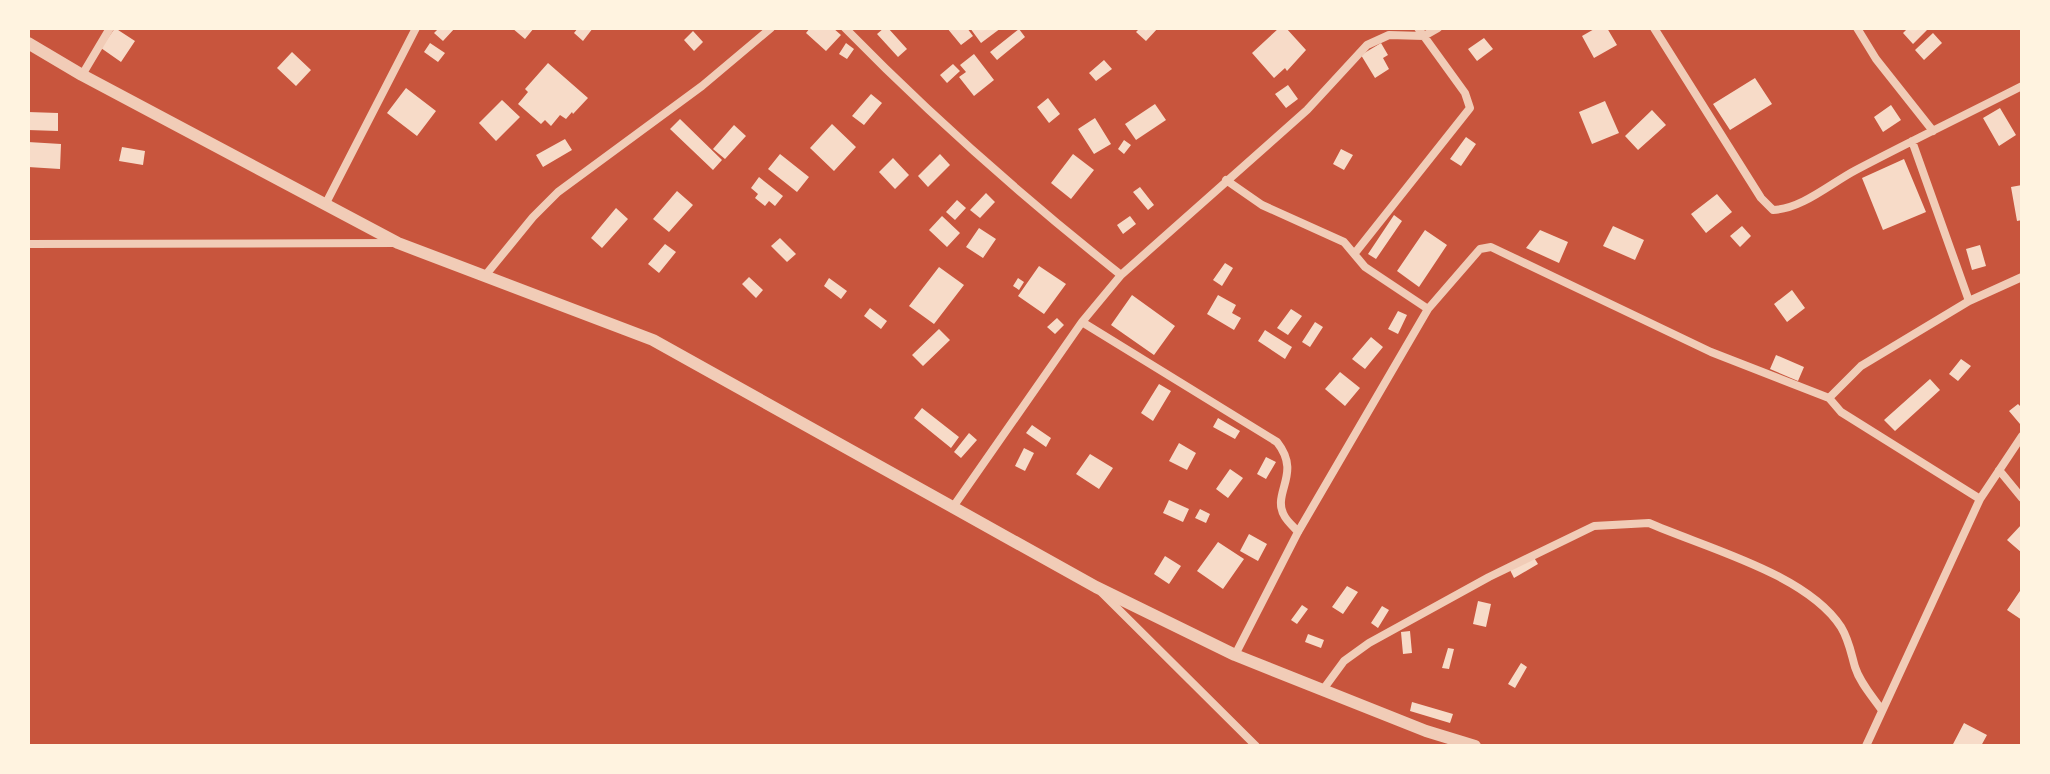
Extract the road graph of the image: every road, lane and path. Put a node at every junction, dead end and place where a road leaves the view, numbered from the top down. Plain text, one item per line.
1 (110, 28) edge
2 (416, 28) edge
3 (771, 28) edge
4 (845, 28) edge
5 (1438, 28) edge
6 (1654, 28) edge
7 (1857, 28) edge
8 (1421, 32) edge
9 (28, 43) edge
10 (82, 75) junction
11 (2022, 86) edge
12 (1933, 131) junction
13 (1912, 141) junction
14 (1226, 180) junction
15 (325, 205) junction
16 (398, 243) junction
17 (28, 244) edge
18 (1355, 253) junction
19 (1121, 275) junction
20 (484, 277) junction
21 (2022, 277) edge
22 (1969, 301) junction
23 (1428, 309) junction
24 (1082, 322) junction
25 (1829, 398) junction
26 (2022, 436) edge
27 (1999, 470) junction
28 (2022, 498) edge
29 (1980, 499) junction
30 (953, 507) junction
31 (1298, 532) junction
32 (1096, 587) junction
33 (1235, 655) junction
34 (1322, 691) junction
35 (1881, 709) junction
36 (1256, 746) edge
37 (1475, 746) edge
38 (1866, 746) edge

1 - 10 street
2 - 15 street
3 - 20 street
4 - 19 street
5 - 8 street
6 - 13 street
7 - 12 street
8 - 14 street
8 - 18 street
9 - 10 street
10 - 15 street
11 - 12 street
12 - 13 street
13 - 22 street
14 - 18 street
14 - 19 street
15 - 16 street
16 - 17 street
16 - 20 street
18 - 23 street
19 - 24 street
20 - 30 street
21 - 22 street
22 - 25 street
23 - 25 street
23 - 31 street
24 - 30 street
24 - 31 street
25 - 29 street
26 - 27 street
27 - 28 street
27 - 29 street
29 - 35 street
30 - 32 street
31 - 33 street
32 - 33 street
32 - 36 street
33 - 34 street
34 - 35 street
34 - 37 street
35 - 38 street

